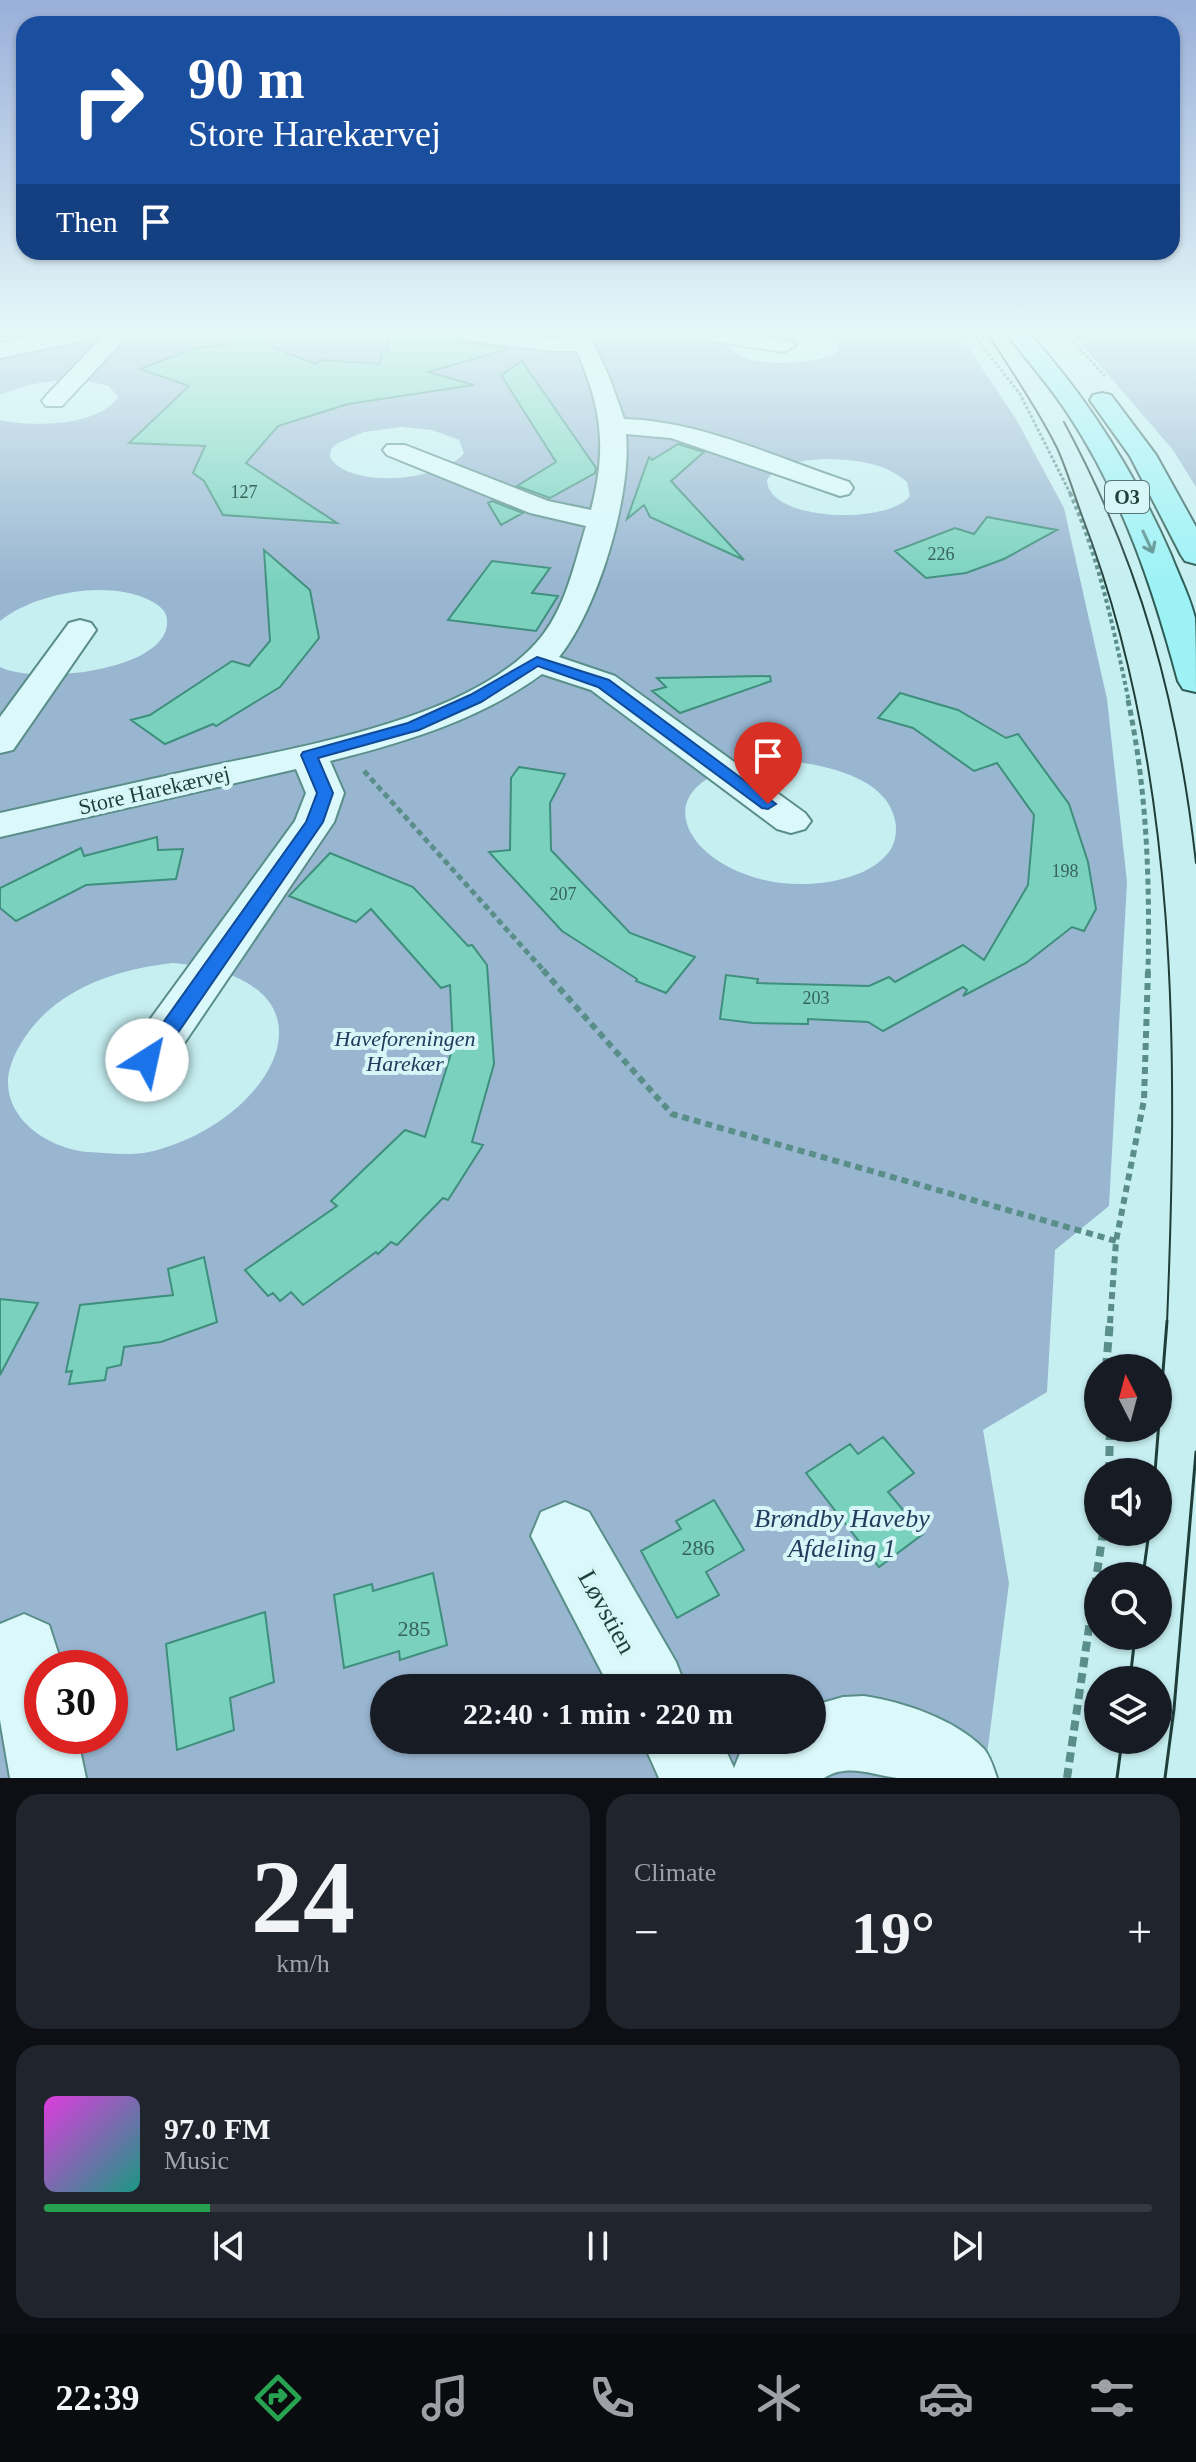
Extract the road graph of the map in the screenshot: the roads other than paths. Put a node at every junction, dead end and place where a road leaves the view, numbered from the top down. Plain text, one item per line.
1 (610, 417) edge
2 (1083, 417) edge
3 (1114, 417) edge
4 (613, 426) junction
5 (396, 450) dead end
6 (840, 488) dead end
7 (601, 521) junction
8 (1196, 555) edge
9 (80, 630) dead end
10 (537, 661) junction
11 (1196, 681) edge
12 (0, 742) edge
13 (325, 751) junction
14 (791, 821) dead end
15 (0, 825) edge
16 (147, 1060) dead end
17 (565, 1536) dead end
18 (642, 1674) edge
19 (44, 1754) edge
20 (687, 1754) edge
21 (48, 1778) edge
22 (700, 1778) edge
23 (768, 1778) edge
24 (959, 1778) edge

1 - 4 street, Store Harekærvej
2 -> 11 main road, O3
3 - 8 main road, O3
4 - 6 street
4 - 7 street, Store Harekærvej
5 - 7 street
7 - 10 street, Store Harekærvej
9 - 12 street
10 - 13 street, Store Harekærvej
10 - 14 street
13 - 15 street, Store Harekærvej
13 - 16 street
17 - 18 street, Løvstien
19 - 21 street
20 - 22 street
23 - 24 street

